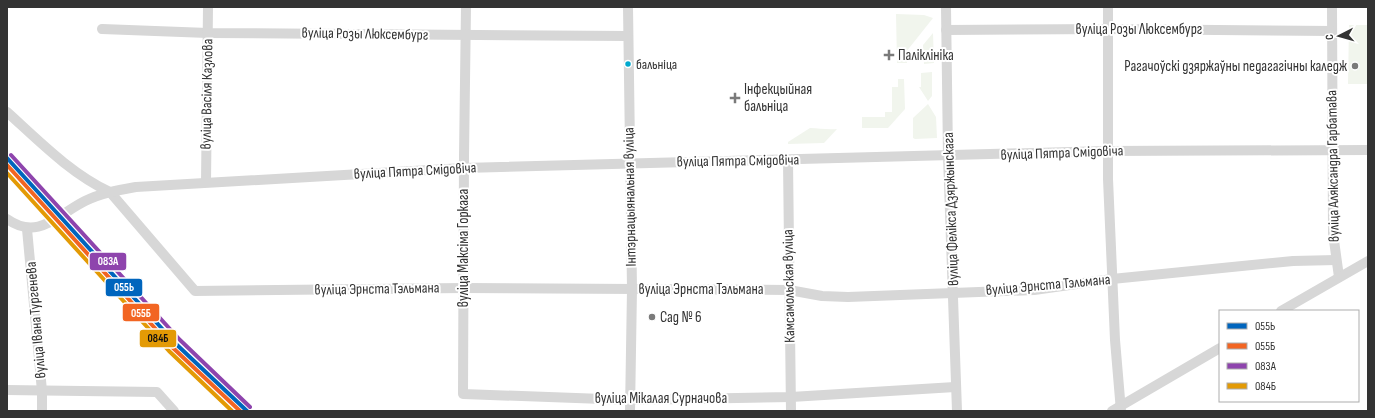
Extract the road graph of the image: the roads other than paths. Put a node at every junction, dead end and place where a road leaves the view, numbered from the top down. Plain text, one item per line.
1 (208, 7) edge
2 (466, 7) edge
3 (628, 7) edge
4 (946, 7) edge
5 (1108, 7) edge
6 (1332, 7) edge
7 (102, 29) dead end
8 (1108, 29) junction
9 (946, 30) junction
10 (1332, 31) junction
11 (208, 33) junction
12 (466, 35) junction
13 (628, 36) junction
14 (7, 112) edge
15 (1332, 149) junction
16 (1368, 150) edge
17 (1108, 151) junction
18 (948, 156) junction
19 (788, 161) junction
20 (630, 164) junction
21 (464, 168) junction
22 (206, 182) junction
23 (110, 192) junction
24 (7, 220) edge
25 (27, 229) junction
26 (1336, 260) junction
27 (1368, 261) edge
28 (1339, 276) junction
29 (1112, 279) junction
30 (463, 288) junction
31 (632, 289) junction
32 (789, 290) junction
33 (954, 292) junction
34 (1283, 310) edge
35 (1219, 349) edge
36 (955, 387) junction
37 (7, 390) edge
38 (42, 391) junction
39 (463, 394) joint
40 (791, 398) junction
41 (630, 400) junction
42 (1118, 410) edge
43 (42, 411) edge
44 (174, 411) edge
45 (630, 411) edge
46 (790, 411) edge
47 (957, 411) edge

1 - 11 street, вуліца Васіля Казлова
2 - 12 street, вуліца Максіма Горкага
3 - 13 street, Інтэрнацыянальная вуліца
4 - 9 street, вуліца Фелікса Дзяржынскага
5 - 8 street
6 - 10 street, вуліца Аляксандра Гарбатава
7 - 11 street, вуліца Розы Люксембург
8 - 9 street, вуліца Розы Люксембург
8 - 10 street, вуліца Розы Люксембург
8 - 17 street
9 - 18 street, вуліца Фелікса Дзяржынскага
10 - 15 street, вуліца Аляксандра Гарбатава
11 - 12 street, вуліца Розы Люксембург
11 - 22 street, вуліца Васіля Казлова
12 - 13 street, вуліца Розы Люксембург
12 - 21 street, вуліца Максіма Горкага
13 - 20 street, Інтэрнацыянальная вуліца
14 - 23 street
15 - 16 street, вуліца Пятра Смідовіча
15 - 17 street, вуліца Пятра Смідовіча
15 - 26 street, вуліца Аляксандра Гарбатава
17 - 18 street, вуліца Пятра Смідовіча
17 - 29 street
18 - 19 street, вуліца Пятра Смідовіча
18 - 33 street, вуліца Фелікса Дзяржынскага
19 - 20 street, вуліца Пятра Смідовіча
19 - 32 street, Камсамольская вуліца
20 - 21 street, вуліца Пятра Смідовіча
20 - 31 street, Інтэрнацыянальная вуліца
21 - 22 street, вуліца Пятра Смідовіча
21 - 30 street, вуліца Максіма Горкага
22 - 23 street, вуліца Пятра Смідовіча
23 - 25 street, вуліца Пятра Смідовіча
23 - 30 street, вуліца Эрнста Тэльмана
24 - 25 street
25 - 38 street, вуліца Івана Тургенева
26 - 28 street, вуліца Аляксандра Гарбатава
26 - 29 street, вуліца Эрнста Тэльмана
27 - 28 street
28 - 34 street
29 - 33 street, вуліца Эрнста Тэльмана
29 - 42 street
30 - 31 street, вуліца Эрнста Тэльмана
30 - 39 street, вуліца Максіма Горкага
31 - 32 street, вуліца Эрнста Тэльмана
31 - 41 street, Інтэрнацыянальная вуліца
32 - 33 street, вуліца Эрнста Тэльмана
32 - 40 street, Камсамольская вуліца
33 - 36 street, вуліца Фелікса Дзяржынскага
35 - 42 street
36 - 40 street, вуліца Мікалая Сурначова
36 - 47 street, вуліца Фелікса Дзяржынскага
37 - 38 street
38 - 43 street, вуліца Івана Тургенева
38 - 44 street
39 - 41 street, вуліца Мікалая Сурначова
40 - 41 street, вуліца Мікалая Сурначова
40 - 46 street, Камсамольская вуліца
41 - 45 street, Інтэрнацыянальная вуліца

